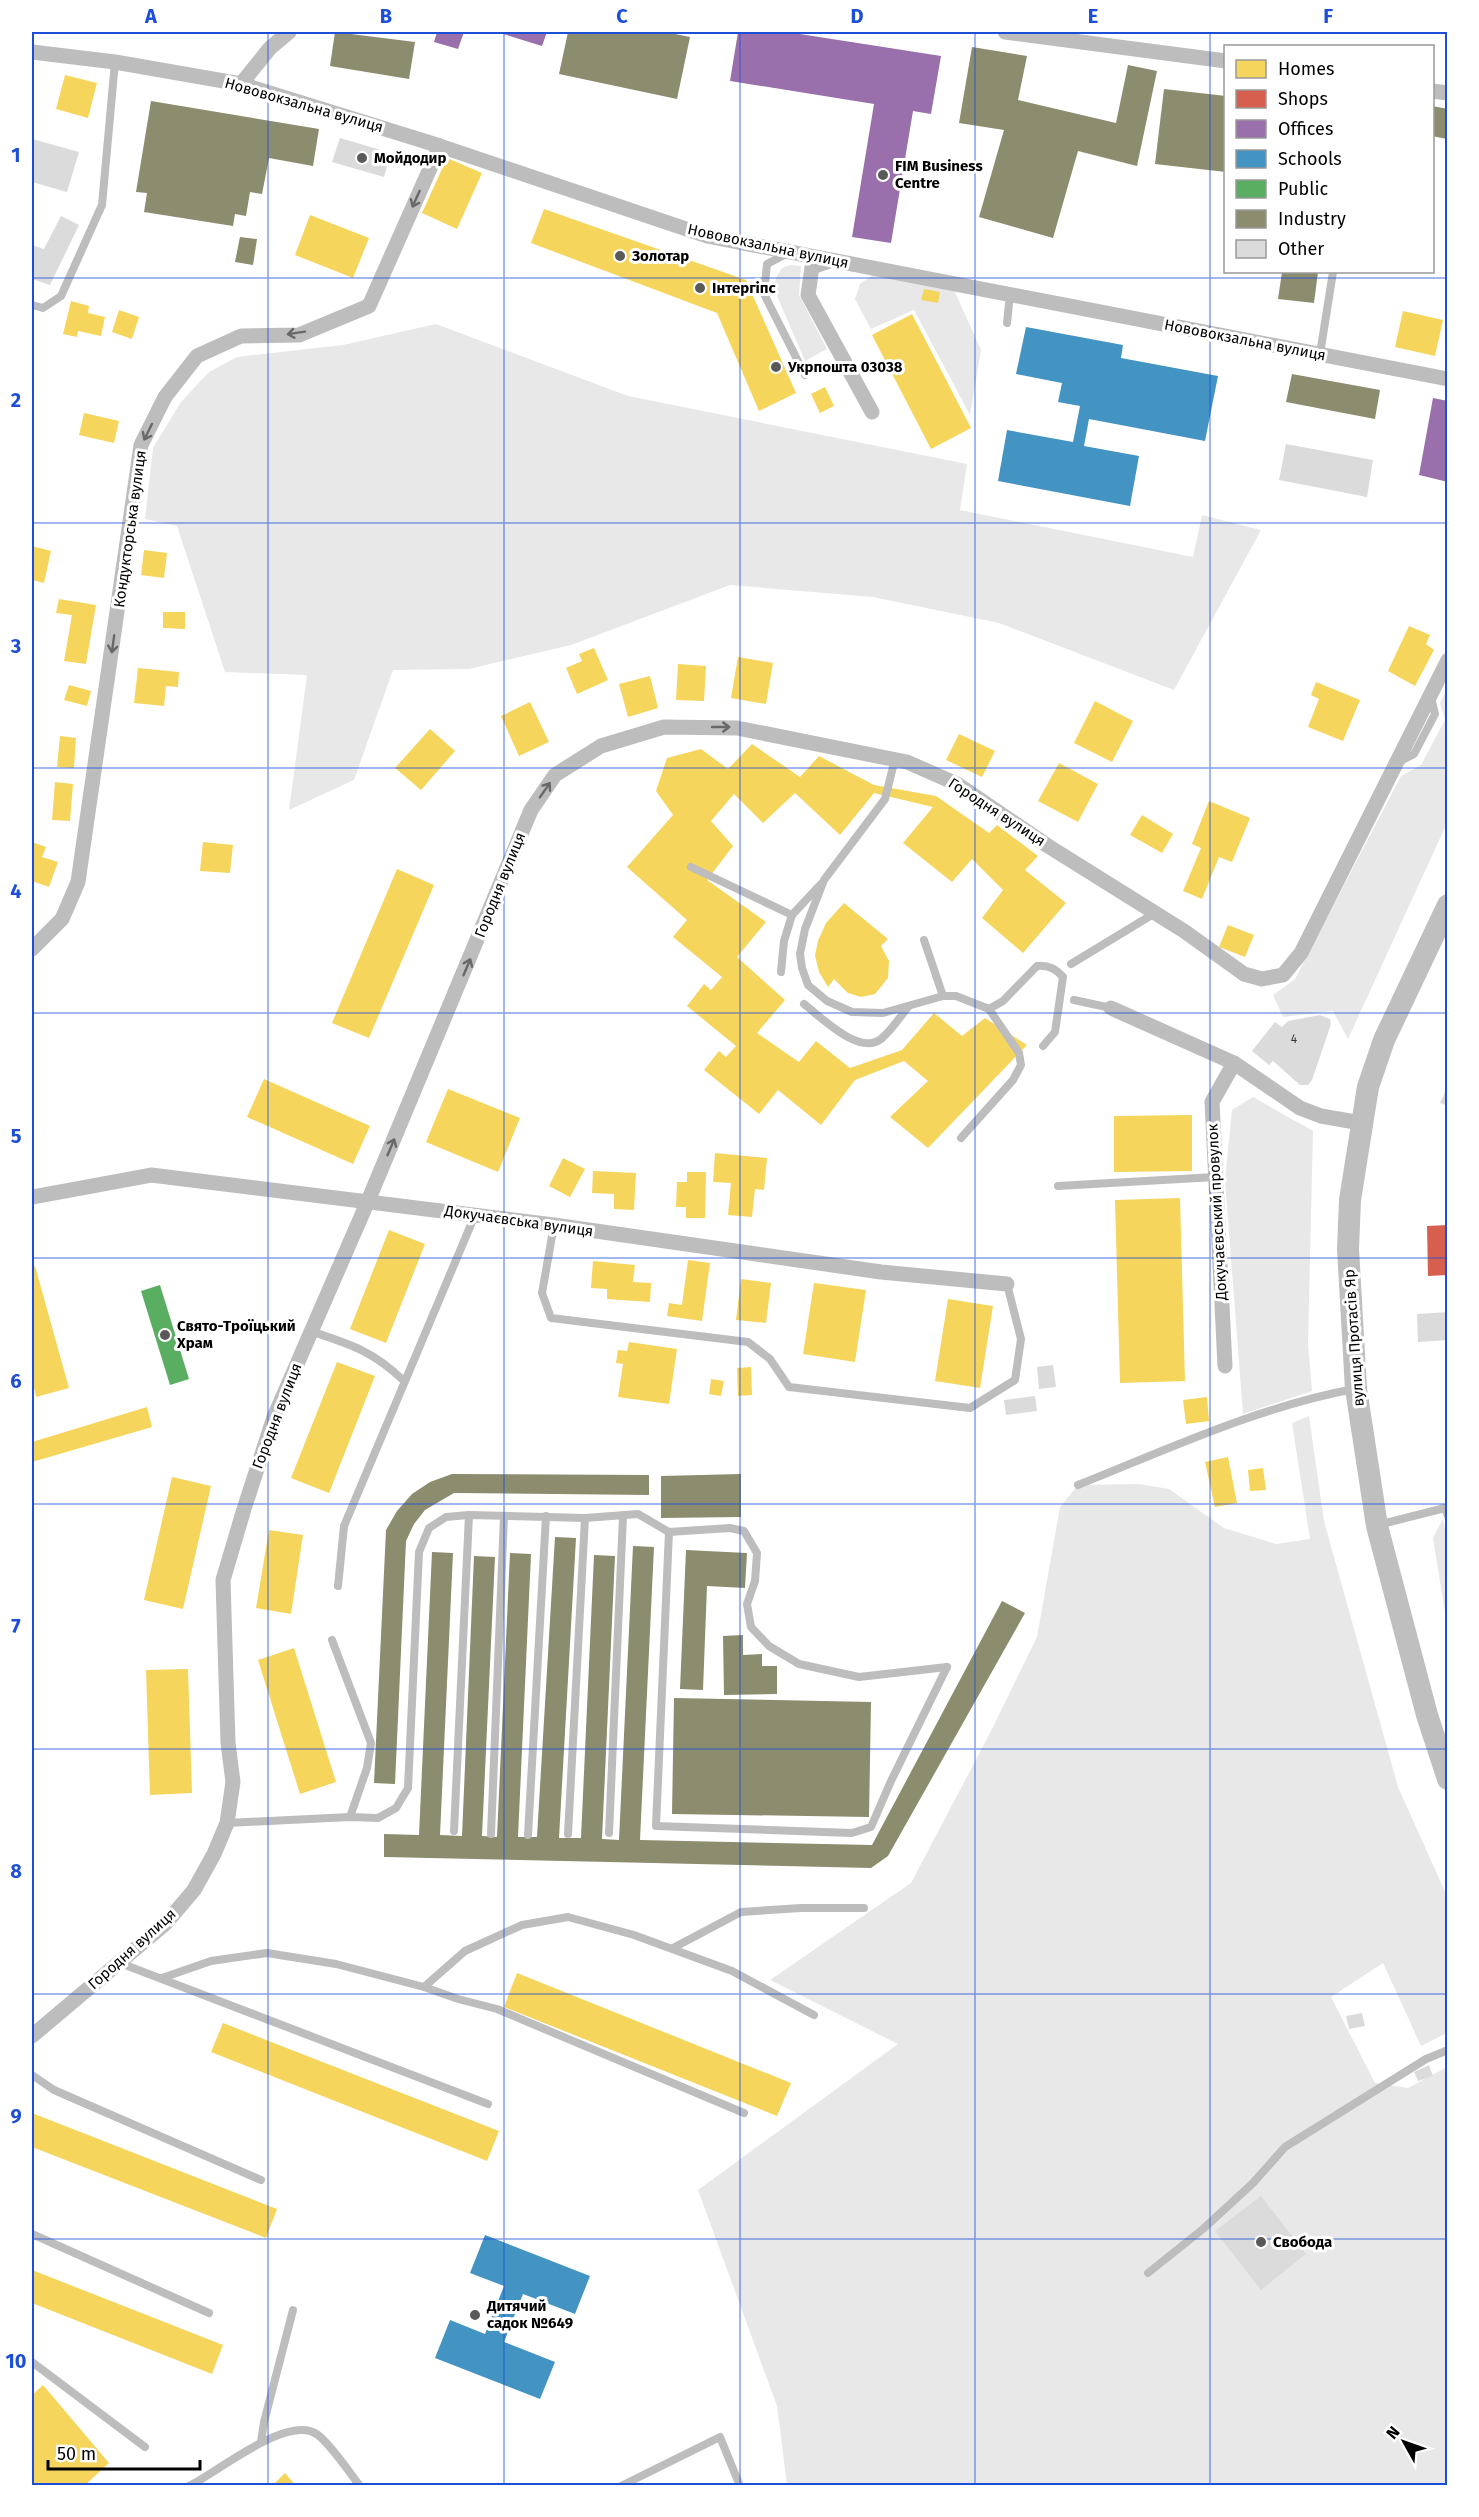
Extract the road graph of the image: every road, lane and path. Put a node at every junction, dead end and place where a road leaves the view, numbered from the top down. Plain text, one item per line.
1 (289, 32) edge
2 (1005, 32) edge
3 (32, 52) edge
4 (1224, 61) edge
5 (114, 62) junction
6 (241, 84) junction
7 (440, 146) junction
8 (767, 256) junction
9 (833, 260) junction
10 (1333, 273) edge
11 (1010, 294) junction
12 (32, 305) edge
13 (1007, 323) dead end
14 (1320, 354) junction
15 (805, 375) dead end
16 (1448, 379) edge
17 (872, 412) dead end
18 (1448, 660) edge
19 (896, 759) junction
20 (691, 867) dead end
21 (824, 880) junction
22 (1448, 905) edge
23 (1155, 913) junction
24 (792, 915) junction
25 (924, 940) dead end
26 (32, 949) edge
27 (1071, 964) dead end
28 (781, 972) dead end
29 (943, 996) junction
30 (1074, 1000) dead end
31 (804, 1004) dead end
32 (909, 1005) junction
33 (1111, 1008) joint
34 (989, 1009) junction
35 (1043, 1046) dead end
36 (1234, 1063) junction
37 (1361, 1123) junction
38 (961, 1138) dead end
39 (1215, 1177) junction
40 (1058, 1186) dead end
41 (32, 1197) edge
42 (369, 1201) junction
43 (475, 1215) junction
44 (554, 1225) junction
45 (1007, 1284) joint
46 (310, 1331) junction
47 (1225, 1366) dead end
48 (404, 1381) junction
49 (1356, 1389) junction
50 (1078, 1485) dead end
51 (470, 1515) junction
52 (504, 1516) junction
53 (546, 1516) junction
54 (623, 1516) junction
55 (1448, 1516) edge
56 (585, 1518) junction
57 (1377, 1526) junction
58 (669, 1532) junction
59 (338, 1586) dead end
60 (333, 1640) dead end
61 (1448, 1779) edge
62 (350, 1817) junction
63 (227, 1823) junction
64 (454, 1831) dead end
65 (609, 1833) dead end
66 (491, 1834) dead end
67 (528, 1834) dead end
68 (568, 1834) dead end
69 (864, 1908) dead end
70 (673, 1948) dead end
71 (118, 1963) junction
72 (162, 1978) junction
73 (424, 1987) junction
74 (814, 2016) dead end
75 (32, 2036) edge
76 (1448, 2050) edge
77 (32, 2075) edge
78 (488, 2104) dead end
79 (744, 2113) dead end
80 (261, 2180) dead end
81 (32, 2234) edge
82 (1148, 2273) dead end
83 (293, 2310) dead end
84 (209, 2313) dead end
85 (32, 2362) edge
86 (261, 2442) junction
87 (145, 2447) dead end
88 (194, 2485) edge
89 (360, 2486) edge
90 (621, 2486) edge
91 (740, 2486) edge

1 - 6 street
2 - 4 street
3 - 5 street, Нововокзальна вулиця
5 - 6 street, Нововокзальна вулиця
5 - 12 lane
6 - 7 street, Нововокзальна вулиця
7 - 8 street, Нововокзальна вулиця
7 -> 26 street, Кондукторська вулиця
8 - 9 street, Нововокзальна вулиця
8 - 15 lane
9 - 11 street, Нововокзальна вулиця
9 - 17 street
10 - 14 lane
11 - 13 lane
11 - 14 street, Нововокзальна вулиця
14 - 16 street, Нововокзальна вулиця
18 - 23 street, Городня вулиця
19 - 21 lane
19 - 23 street, Городня вулиця
42 -> 19 street, Городня вулиця
20 - 24 lane
21 - 24 lane
21 - 32 lane
22 - 37 main road, вулиця Протасів Яр
23 - 27 lane
24 - 28 lane
25 - 29 lane
29 - 32 lane
29 - 34 lane
30 - 33 lane
31 - 32 lane
33 - 36 street
34 - 35 lane
34 - 38 lane
36 - 37 street
36 - 39 street, Докучаєвський провулок
37 - 49 main road, вулиця Протасів Яр
39 - 40 lane
39 - 47 street, Докучаєвський провулок
41 - 42 street, Докучаєвська вулиця
42 - 43 street, Докучаєвська вулиця
42 - 46 street, Городня вулиця
43 - 44 street, Докучаєвська вулиця
43 - 48 lane
44 - 45 street, Докучаєвська вулиця
44 - 45 lane
46 - 48 lane
46 - 63 street, Городня вулиця
48 - 59 lane
49 - 50 lane
49 - 57 main road, вулиця Протасів Яр
51 - 52 lane
51 - 62 lane
51 - 64 lane
52 - 53 lane
52 - 66 lane
53 - 56 lane
53 - 67 lane
54 - 56 lane
54 - 58 lane
54 - 65 lane
55 - 57 lane
56 - 68 lane
57 - 61 main road, вулиця Протасів Яр
58 - 58 lane
60 - 62 lane
62 - 63 lane
63 - 71 street, Городня вулиця
69 - 70 lane
71 - 72 lane
71 - 75 street, Городня вулиця
72 - 73 lane
72 - 78 lane
73 - 74 lane
73 - 79 lane
76 - 82 lane
77 - 80 lane
81 - 84 lane
83 - 86 lane
85 - 87 lane
86 - 88 lane
86 - 89 lane
90 - 91 lane

